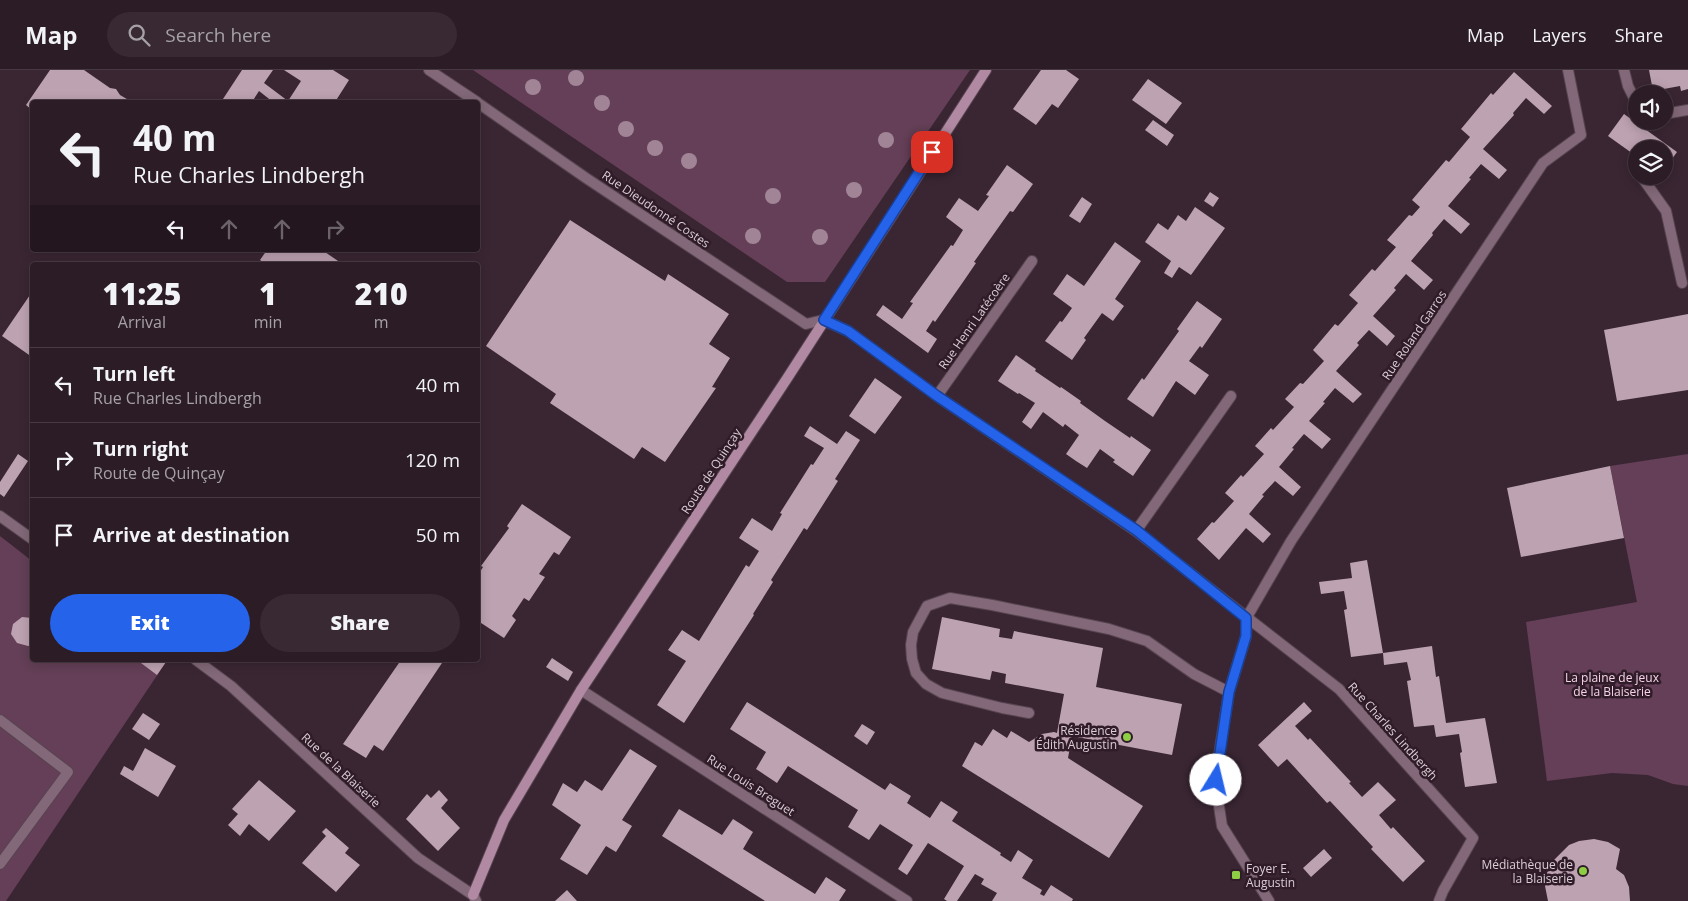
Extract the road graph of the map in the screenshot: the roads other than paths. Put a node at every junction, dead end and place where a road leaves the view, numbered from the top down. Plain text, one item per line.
1 (429, 70) edge
2 (986, 70) edge
3 (1568, 70) edge
4 (1624, 70) edge
5 (1628, 86) edge
6 (473, 100) edge
7 (480, 105) edge
8 (1688, 110) edge
9 (1673, 112) edge
10 (1647, 185) edge
11 (1032, 261) dead end
12 (1682, 283) dead end
13 (824, 320) junction
14 (937, 396) junction
15 (1231, 396) dead end
16 (0, 516) edge
17 (1136, 530) junction
18 (30, 538) edge
19 (1246, 618) junction
20 (199, 662) edge
21 (581, 690) junction
22 (1229, 692) junction
23 (1029, 713) dead end
24 (0, 720) edge
25 (0, 864) edge
26 (472, 899) edge
27 (907, 901) edge
28 (1269, 901) edge
29 (1439, 901) edge

1 - 6 street, Rue Dieudonné Costes
2 - 13 street, Route de Quinçay
3 - 19 street, Rue Roland Garros
4 - 5 street
7 - 13 street, Rue Dieudonné Costes
8 - 9 street
10 - 12 street
11 - 14 street, Rue Henri Latécoère
13 - 14 street, Rue Charles Lindbergh
13 - 21 street, Route de Quinçay
14 - 17 street, Rue Charles Lindbergh
15 - 17 street
16 - 18 street
17 - 19 street, Rue Charles Lindbergh
19 - 22 street
19 - 29 street, Rue Charles Lindbergh
20 - 26 street, Rue de la Blaiserie
21 - 26 street, Route de Quinçay
21 - 27 street, Rue Louis Breguet
22 - 23 street
22 - 28 street
24 - 25 street

